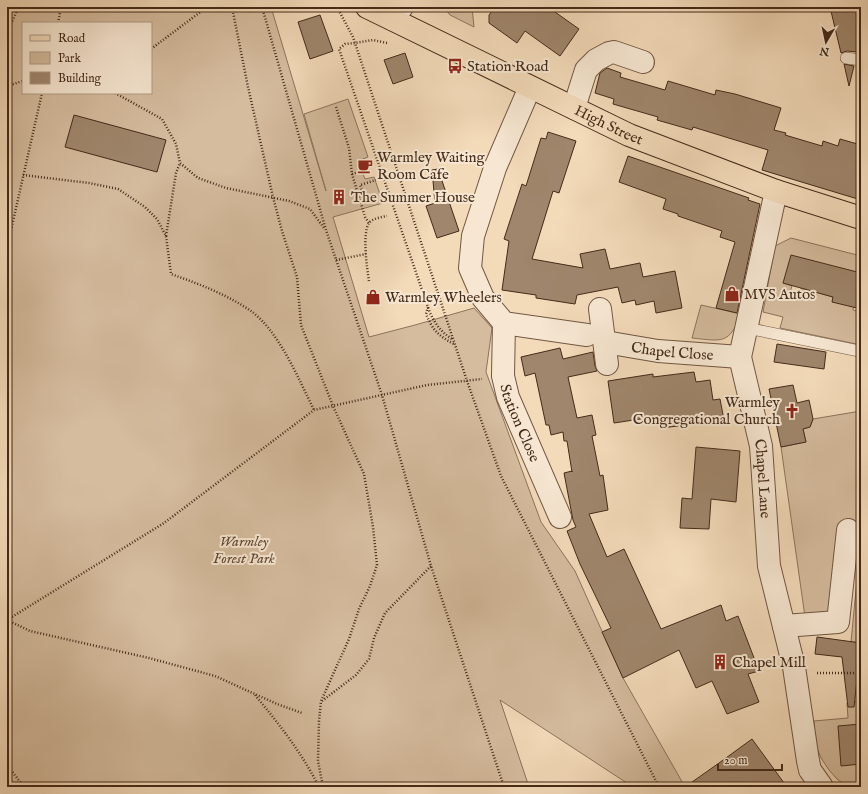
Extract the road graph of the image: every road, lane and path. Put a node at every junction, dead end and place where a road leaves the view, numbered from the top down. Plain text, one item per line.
1 (19, 7) edge
2 (61, 7) edge
3 (207, 7) edge
4 (232, 7) edge
5 (262, 7) edge
6 (339, 7) edge
7 (367, 7) edge
8 (397, 13) edge
9 (58, 22) edge
10 (7, 32) edge
11 (356, 44) junction
12 (391, 45) dead end
13 (152, 48) edge
14 (846, 58) dead end
15 (861, 60) edge
16 (643, 62) dead end
17 (22, 81) edge
18 (7, 86) edge
19 (530, 87) junction
20 (42, 94) edge
21 (117, 94) edge
22 (336, 107) dead end
23 (574, 108) junction
24 (180, 163) junction
25 (362, 170) dead end
26 (352, 174) junction
27 (23, 175) junction
28 (376, 180) dead end
29 (776, 191) junction
30 (273, 197) junction
31 (359, 197) junction
32 (387, 216) dead end
33 (861, 218) edge
34 (370, 223) junction
35 (326, 230) junction
36 (166, 236) junction
37 (7, 248) edge
38 (366, 254) junction
39 (336, 260) junction
40 (369, 281) dead end
41 (428, 307) junction
42 (600, 309) dead end
43 (504, 323) junction
44 (747, 328) junction
45 (596, 338) junction
46 (453, 340) junction
47 (455, 345) junction
48 (859, 351) dead end
49 (740, 357) junction
50 (607, 364) dead end
51 (467, 381) junction
52 (382, 394) junction
53 (333, 406) junction
54 (314, 410) junction
55 (560, 517) dead end
56 (848, 530) dead end
57 (431, 566) junction
58 (7, 620) edge
59 (784, 626) junction
60 (11, 667) dead end
61 (794, 673) junction
62 (861, 673) edge
63 (7, 681) edge
64 (253, 693) junction
65 (321, 701) junction
66 (302, 713) dead end
67 (7, 765) edge
68 (812, 781) edge
69 (24, 787) edge
70 (319, 787) edge
71 (323, 787) edge
72 (504, 787) edge
73 (659, 787) edge

1 - 10 path
2 - 9 path
3 - 13 path
4 - 30 path
5 - 35 path
6 - 11 path
7 - 8 main road, High Street
8 - 19 main road, High Street
11 - 12 path
11 - 41 path
11 - 46 path
14 - 15 lane
16 - 23 street
17 - 18 path
19 - 23 main road, High Street
19 - 43 street
20 - 27 path
21 - 24 path
22 - 26 path
23 - 29 main road, High Street
24 - 30 path
24 - 36 path
25 - 26 path
26 - 31 path
27 - 36 path
27 - 37 path
28 - 31 path
29 - 33 main road, High Street
29 - 44 street, Chapel Lane
30 - 35 path
30 - 53 path
31 - 34 path
32 - 34 path
34 - 38 path
35 - 39 path
36 - 54 path
38 - 39 path
38 - 40 path
39 - 52 path
41 - 46 path
41 - 47 path
42 - 45 street
43 - 45 street
43 - 55 street, Station Close
44 - 48 lane
44 - 49 street, Chapel Lane
45 - 49 street, Chapel Close
45 - 50 street
46 - 47 path
47 - 51 path
49 - 59 street, Chapel Lane
51 - 52 path
51 - 73 path
52 - 53 path
52 - 57 path
53 - 54 path
53 - 65 path
54 - 58 path
56 - 59 street
57 - 65 path
57 - 72 path
58 - 64 path
59 - 61 street, Chapel Lane
60 - 63 path
61 - 62 path
61 - 68 street, Chapel Lane
64 - 66 path
64 - 70 path
65 - 71 path
67 - 69 path

